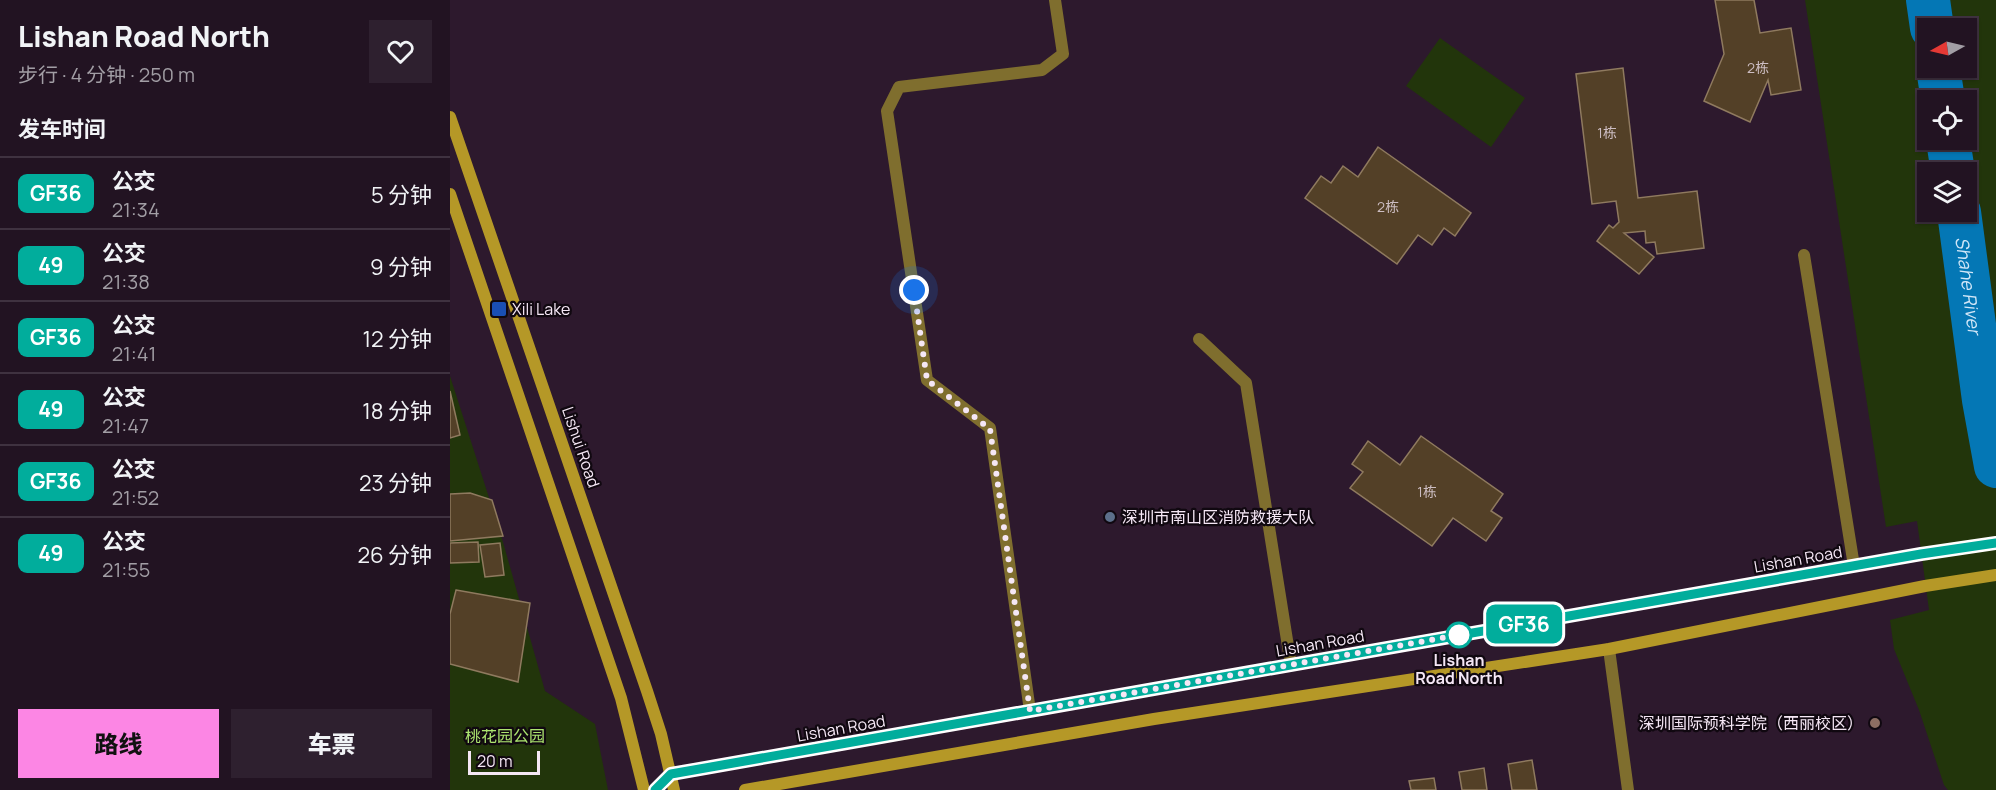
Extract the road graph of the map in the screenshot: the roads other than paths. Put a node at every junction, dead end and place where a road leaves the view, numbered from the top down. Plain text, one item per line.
1 (1055, 0) edge
2 (450, 117) edge
3 (450, 194) edge
4 (1804, 255) dead end
5 (1199, 339) dead end
6 (1996, 543) edge
7 (1854, 566) junction
8 (1996, 575) edge
9 (1609, 649) junction
10 (1291, 665) junction
11 (1030, 711) junction
12 (671, 774) junction
13 (644, 790) edge
14 (655, 790) edge
15 (674, 790) edge
16 (745, 790) edge
17 (1628, 790) edge

1 - 11 street
2 - 12 street, Lishui Road
3 - 13 street
4 - 7 street
5 - 10 street
6 - 7 street, Lishan Road
7 - 10 street, Lishan Road
8 - 9 street
9 - 16 street
9 - 17 street
10 - 11 street, Lishan Road
11 - 12 street, Lishan Road
12 - 14 street
12 - 15 street, Lishui Road

